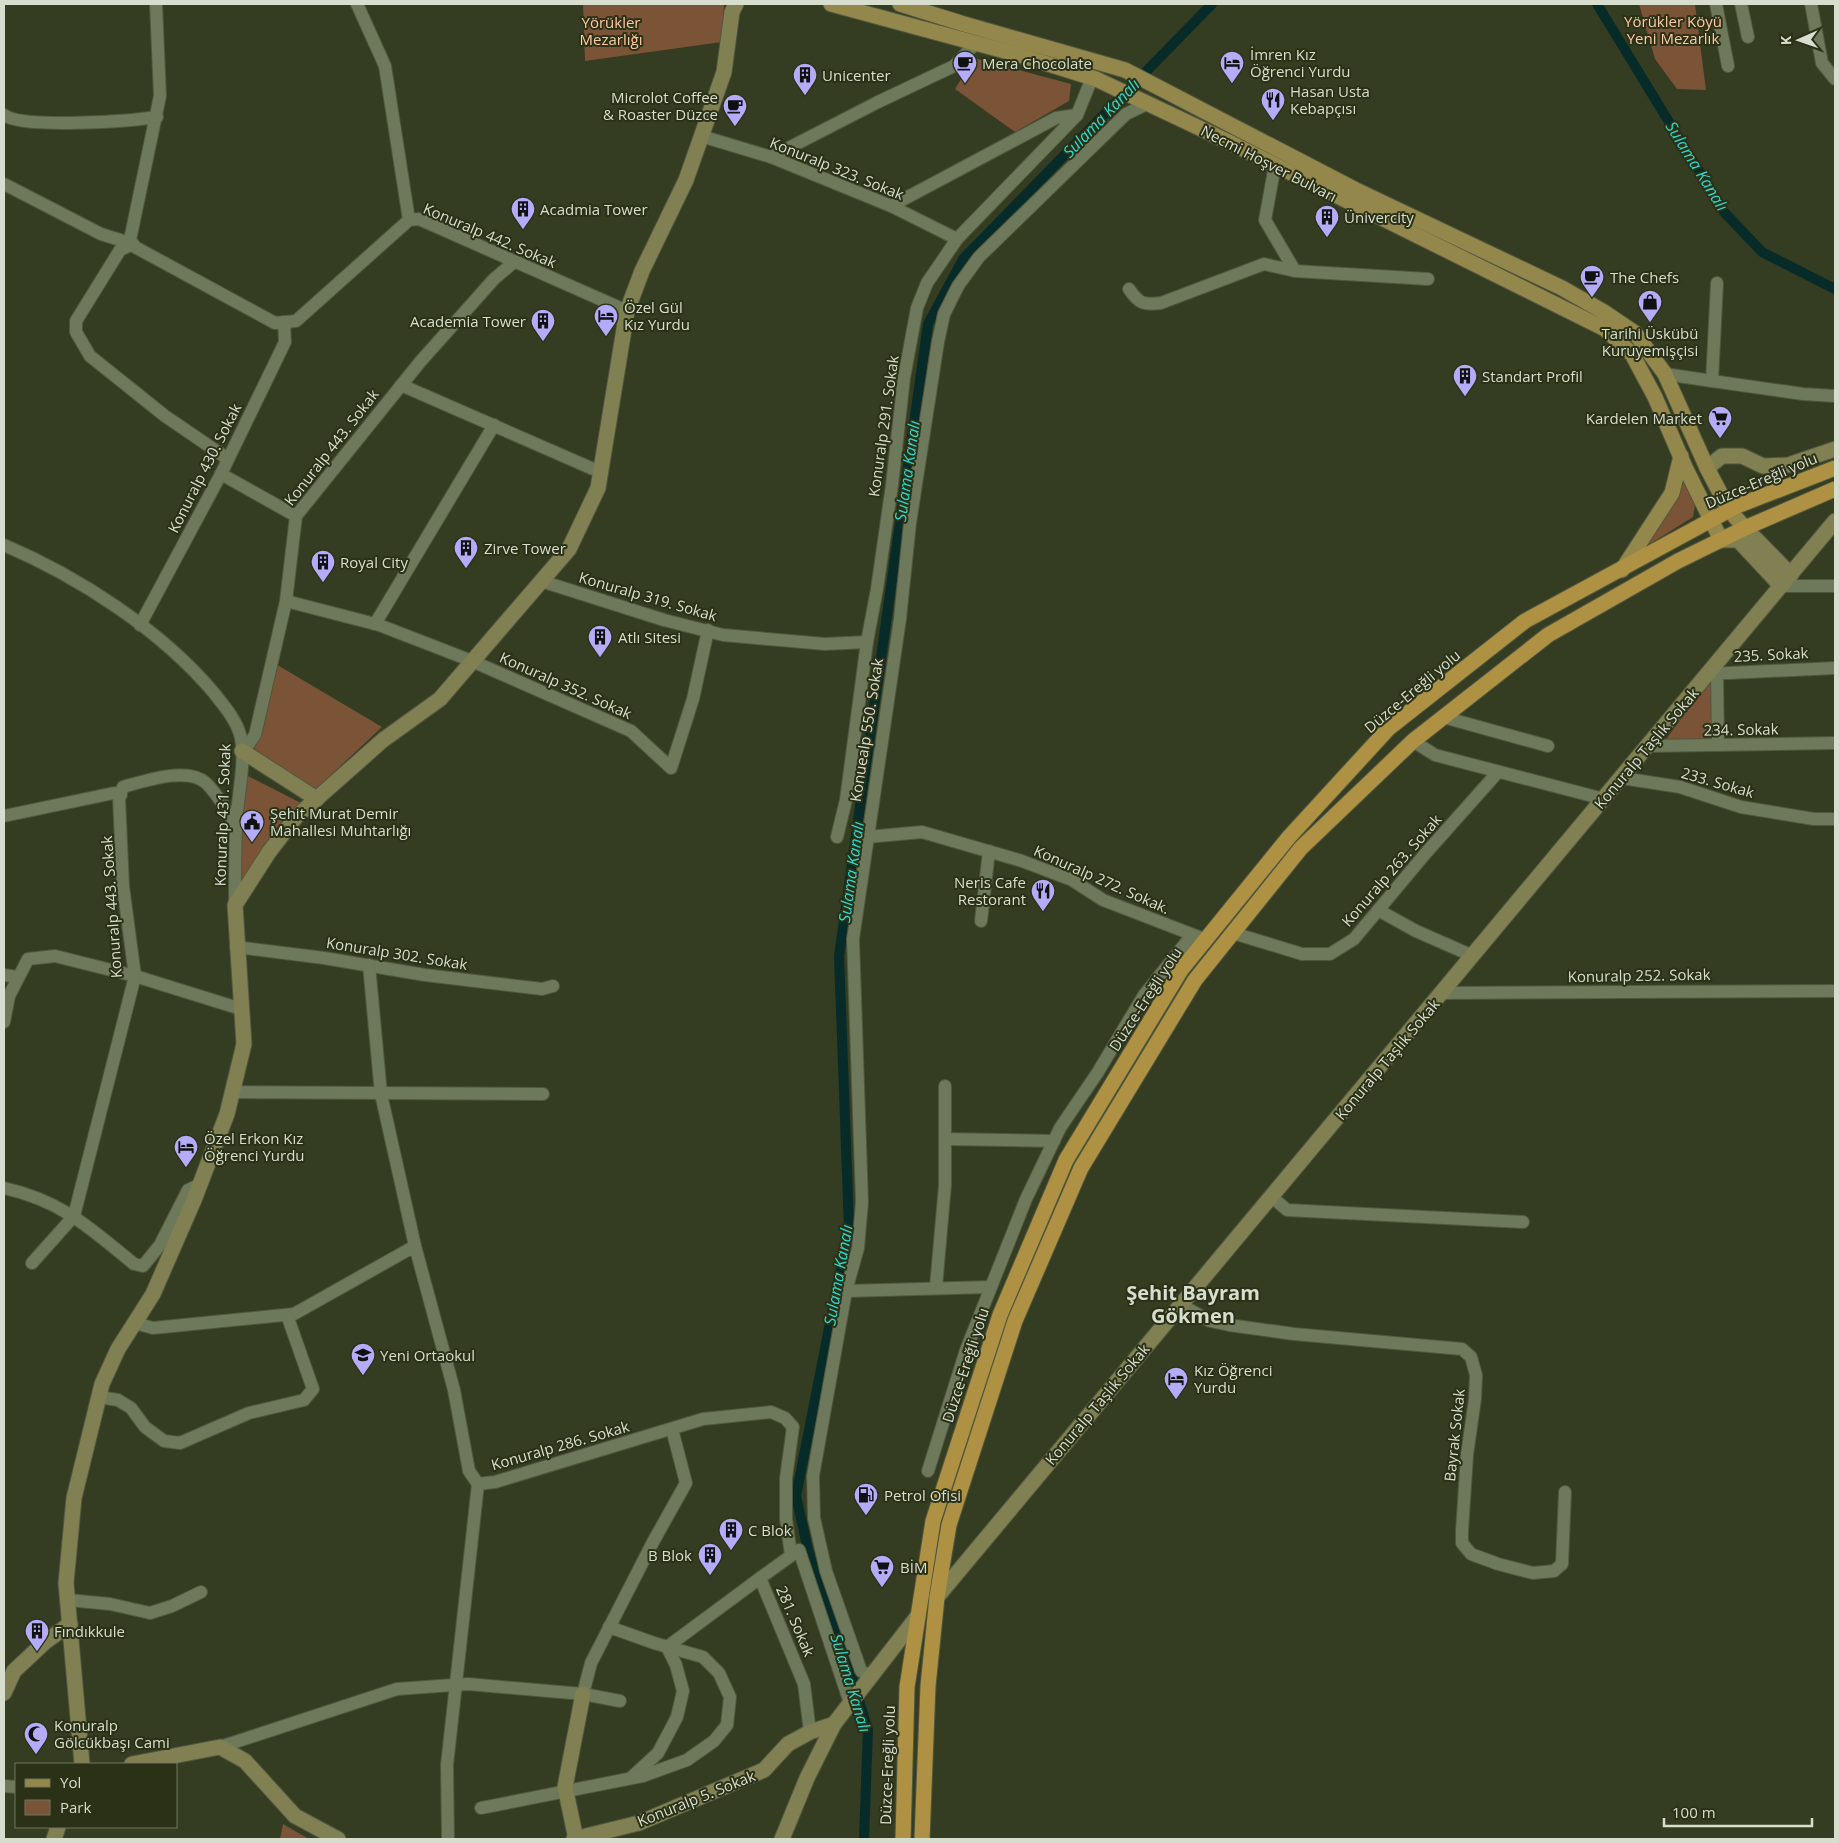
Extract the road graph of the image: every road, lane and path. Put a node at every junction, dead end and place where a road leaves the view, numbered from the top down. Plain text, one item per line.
1 (156, 4) edge
2 (356, 4) edge
3 (831, 4) edge
4 (1716, 4) edge
5 (1741, 4) edge
6 (1811, 4) edge
7 (908, 5) edge
8 (733, 6) edge
9 (1748, 37) dead end
10 (976, 43) junction
11 (1728, 66) dead end
12 (1094, 78) junction
13 (1835, 79) edge
14 (1152, 105) junction
15 (1077, 115) junction
16 (4, 116) edge
17 (157, 117) junction
18 (702, 136) junction
19 (771, 157) junction
20 (1275, 165) junction
21 (4, 184) edge
22 (890, 206) junction
23 (409, 220) junction
24 (957, 239) junction
25 (133, 244) junction
26 (514, 262) junction
27 (1295, 271) junction
28 (1428, 279) dead end
29 (1717, 282) dead end
30 (1129, 288) dead end
31 (627, 310) junction
32 (284, 322) junction
33 (1665, 374) junction
34 (1712, 381) junction
35 (401, 385) junction
36 (1835, 396) edge
37 (494, 425) junction
38 (1835, 449) edge
39 (1681, 456) junction
40 (228, 459) junction
41 (1707, 468) junction
42 (1835, 468) edge
43 (600, 472) junction
44 (221, 474) junction
45 (1835, 489) edge
46 (1729, 510) junction
47 (296, 516) junction
48 (1710, 520) junction
49 (1835, 521) edge
50 (1745, 528) junction
51 (1721, 540) junction
52 (4, 545) edge
53 (1622, 570) junction
54 (1786, 580) junction
55 (541, 581) junction
56 (1835, 586) edge
57 (286, 602) junction
58 (375, 624) junction
59 (140, 625) junction
60 (708, 630) junction
61 (867, 642) junction
62 (472, 661) junction
63 (1835, 668) edge
64 (1713, 674) junction
65 (1443, 717) junction
66 (1413, 741) junction
67 (1835, 744) edge
68 (1718, 745) junction
69 (1548, 746) dead end
70 (1648, 746) junction
71 (243, 752) junction
72 (1498, 772) junction
73 (1622, 778) junction
74 (121, 795) junction
75 (317, 799) junction
76 (1604, 799) junction
77 (4, 816) edge
78 (1835, 819) edge
79 (236, 824) junction
80 (837, 837) dead end
81 (866, 837) junction
82 (989, 851) junction
83 (235, 905) junction
84 (1378, 910) junction
85 (981, 921) dead end
86 (1233, 933) junction
87 (1199, 937) junction
88 (236, 947) junction
89 (1473, 956) junction
90 (369, 965) junction
91 (4, 975) edge
92 (134, 976) junction
93 (18, 977) junction
94 (553, 986) dead end
95 (1835, 991) edge
96 (1443, 992) junction
97 (241, 1009) junction
98 (4, 1022) edge
99 (945, 1086) dead end
100 (232, 1092) junction
101 (381, 1094) junction
102 (543, 1094) dead end
103 (945, 1139) junction
104 (1054, 1141) junction
105 (201, 1184) junction
106 (4, 1188) edge
107 (1272, 1197) junction
108 (74, 1216) junction
109 (1523, 1222) dead end
110 (415, 1246) junction
111 (32, 1263) dead end
112 (936, 1287) junction
113 (990, 1287) junction
114 (846, 1291) junction
115 (1180, 1305) junction
116 (287, 1315) junction
117 (134, 1323) junction
118 (99, 1397) junction
119 (672, 1429) junction
120 (928, 1472) dead end
121 (478, 1484) junction
122 (1565, 1492) dead end
123 (791, 1556) junction
124 (760, 1578) junction
125 (201, 1592) dead end
126 (937, 1597) junction
127 (68, 1600) junction
128 (917, 1617) junction
129 (70, 1624) junction
130 (609, 1627) junction
131 (667, 1647) junction
132 (8, 1673) edge
133 (871, 1678) junction
134 (456, 1685) junction
135 (4, 1693) edge
136 (583, 1694) junction
137 (620, 1702) dead end
138 (850, 1703) junction
139 (834, 1724) junction
140 (810, 1732) junction
141 (220, 1747) junction
142 (82, 1763) edge
143 (137, 1763) edge
144 (630, 1778) junction
145 (566, 1792) junction
146 (481, 1808) dead end
147 (338, 1839) edge
148 (448, 1839) edge
149 (576, 1839) edge
150 (782, 1839) edge
151 (903, 1839) edge
152 (922, 1839) edge

1 - 17 street
2 - 23 street
3 - 10 main road, Necmi Hoşver Bulvarı
4 - 11 street
5 - 9 street
6 - 13 street
7 - 33 main road, Necmi Hoşver Bulvarı
8 - 18 street
10 - 12 main road, Necmi Hoşver Bulvarı
10 - 19 street
12 - 14 main road, Necmi Hoşver Bulvarı
12 - 15 street, Konuralp 291. Sokak
14 - 20 main road, Necmi Hoşver Bulvarı
14 - 81 street, Konuealp 550. Sokak
15 - 22 street
15 - 24 street, Konuralp 291. Sokak
16 - 17 street
17 - 25 street
18 - 19 street, Konuralp 323. Sokak
18 - 31 street
19 - 22 street, Konuralp 323. Sokak
20 - 27 street
20 - 39 main road, Necmi Hoşver Bulvarı
21 - 25 street
22 - 24 street, Konuralp 323. Sokak
23 - 26 street, Konuralp 442. Sokak
23 - 32 street, Konuralp 442. Sokak
24 - 61 street, Konuralp 291. Sokak
25 - 32 street
25 - 40 street
26 - 31 street, Konuralp 442. Sokak
26 - 35 street, Konuralp 443. Sokak
27 - 28 street
27 - 30 street
29 - 34 street
31 - 43 street
32 - 40 street, Konuralp 430. Sokak
33 - 34 street
33 - 41 main road, Necmi Hoşver Bulvarı
34 - 36 street
35 - 37 street
35 - 47 street, Konuralp 443. Sokak
37 - 43 street
37 - 58 street
38 - 41 street
39 - 48 main road, Necmi Hoşver Bulvarı
39 - 53 main road
40 - 44 street, Konuralp 430. Sokak
41 - 46 main road, Necmi Hoşver Bulvarı
42 - 46 highway, Düzce-Ereğli yolu
43 - 55 street
44 - 47 street
44 - 59 street, Konuralp 430. Sokak
45 - 50 highway, Düzce-Ereğli yolu
46 - 48 highway, Düzce-Ereğli yolu
46 - 50 main road, Necmi Hoşver Bulvarı
47 - 57 street, Konuralp 443. Sokak
48 - 51 main road, Necmi Hoşver Bulvarı
48 - 53 highway, Düzce-Ereğli yolu
49 - 54 street, Konuralp Taşlık Sokak
50 - 51 highway, Düzce-Ereğli yolu
50 - 54 street
51 - 54 street
51 - 65 highway, Düzce-Ereğli yolu
52 - 59 street, Konuralp 431. Sokak
53 - 87 highway, Düzce-Ereğli yolu
54 - 56 street
54 - 64 street, Konuralp Taşlık Sokak
55 - 60 street, Konuralp 319. Sokak
55 - 62 street
57 - 58 street
57 - 71 street, Konuralp 443. Sokak
58 - 62 street
59 - 71 street, Konuralp 431. Sokak
60 - 61 street, Konuralp 319. Sokak
60 - 62 street, Konuralp 352. Sokak
61 - 80 street, Konuralp 291. Sokak
62 - 75 street
63 - 64 street, 235. Sokak
64 - 68 street
64 - 70 street, Konuralp Taşlık Sokak
65 - 66 highway, Düzce-Ereğli yolu
65 - 69 street
66 - 72 street
66 - 86 highway, Düzce-Ereğli yolu
67 - 68 street, 234. Sokak
68 - 70 street, 234. Sokak
70 - 73 street, Konuralp Taşlık Sokak
71 - 75 street
71 - 79 street, Konuralp 431. Sokak
72 - 76 street
72 - 84 street, Konuralp 263. Sokak
73 - 76 street, Konuralp Taşlık Sokak
73 - 78 street, 233. Sokak
74 - 77 street
74 - 79 street
74 - 92 street, Konuralp 443. Sokak
75 - 83 street
76 - 89 street, Konuralp Taşlık Sokak
79 - 83 street, Konuralp 431. Sokak
81 - 82 street, Konuralp 272. Sokak.
81 - 114 street, Konuealp 550. Sokak
82 - 85 street
82 - 87 street, Konuralp 272. Sokak.
83 - 88 street
84 - 86 street, Konuralp 263. Sokak
84 - 89 street
86 - 126 highway, Düzce-Ereğli yolu
87 - 104 street
87 - 128 highway, Düzce-Ereğli yolu
88 - 90 street, Konuralp 302. Sokak
88 - 97 street
89 - 96 street, Konuralp Taşlık Sokak
90 - 94 street, Konuralp 302. Sokak
90 - 101 street, Konuralp 286. Sokak
91 - 93 street
92 - 93 street
92 - 97 street
92 - 108 street, Konuralp 443. Sokak
93 - 98 street
95 - 96 street, Konuralp 252. Sokak
96 - 107 street, Konuralp Taşlık Sokak
97 - 100 street
99 - 103 street
100 - 101 street
100 - 105 street
101 - 102 street
101 - 110 street, Konuralp 286. Sokak
103 - 104 street
103 - 112 street
104 - 113 street
105 - 108 street
105 - 117 street
106 - 108 street
107 - 109 street
107 - 115 street, Konuralp Taşlık Sokak
108 - 111 street
110 - 116 street
110 - 121 street, Konuralp 286. Sokak
112 - 113 street
112 - 114 street
113 - 120 street
114 - 133 street, Konuealp 550. Sokak
115 - 122 street, Bayrak Sokak
115 - 126 street, Konuralp Taşlık Sokak
116 - 117 street
116 - 118 street
117 - 118 street
118 - 127 street
119 - 121 street, Konuralp 286. Sokak
119 - 123 street, Konuralp 286. Sokak
119 - 130 street
121 - 134 street
123 - 124 street
123 - 138 street
124 - 131 street, 281. Sokak
124 - 140 street, 281. Sokak
125 - 127 street
126 - 152 highway, Düzce-Ereğli yolu
127 - 129 street
128 - 133 street
128 - 151 highway, Düzce-Ereğli yolu
129 - 132 street
129 - 142 street
130 - 131 street
130 - 136 street
131 - 144 street
131 - 144 street
132 - 135 street
133 - 138 street
134 - 136 street
134 - 141 street
134 - 148 street
136 - 137 street
136 - 145 street
138 - 139 street
139 - 140 street, Konuralp 5. Sokak
139 - 150 street
140 - 149 street, Konuralp 5. Sokak
141 - 143 street
141 - 147 street
144 - 145 street
145 - 146 street
145 - 149 street

